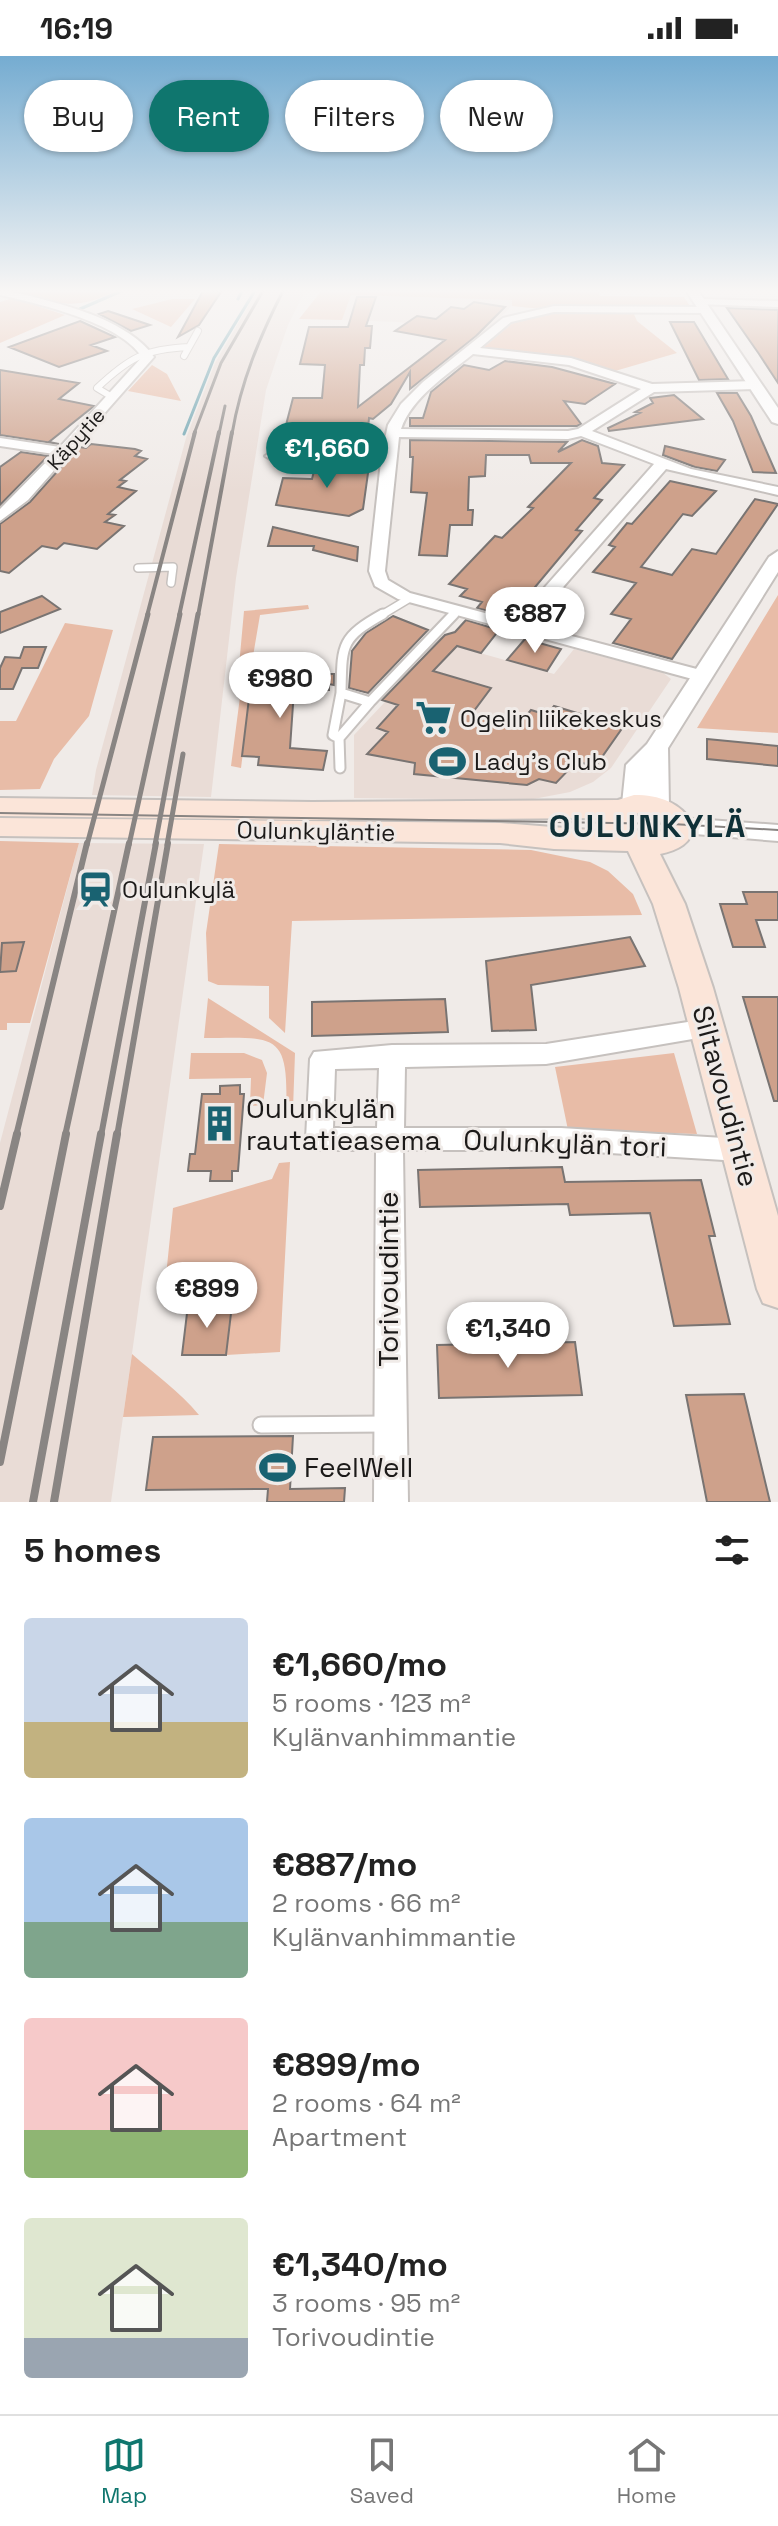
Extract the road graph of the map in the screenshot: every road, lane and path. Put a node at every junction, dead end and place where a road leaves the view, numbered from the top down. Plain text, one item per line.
1 (144, 356) edge
2 (463, 356) edge
3 (525, 356) edge
4 (737, 356) edge
5 (755, 385) junction
6 (651, 388) junction
7 (778, 419) edge
8 (582, 432) junction
9 (392, 433) junction
10 (0, 442) edge
11 (64, 452) junction
12 (272, 456) dead end
13 (388, 457) junction
14 (664, 464) junction
15 (778, 491) edge
16 (0, 517) edge
17 (778, 557) edge
18 (138, 568) dead end
19 (171, 583) dead end
20 (410, 598) junction
21 (457, 610) junction
22 (519, 627) junction
23 (702, 676) junction
24 (341, 693) junction
25 (370, 702) junction
26 (339, 738) junction
27 (340, 768) dead end
28 (637, 806) junction
29 (0, 807) edge
30 (0, 827) edge
31 (778, 833) edge
32 (675, 834) junction
33 (636, 843) junction
34 (669, 904) junction
35 (707, 1028) junction
36 (392, 1055) junction
37 (390, 1141) junction
38 (740, 1150) junction
39 (775, 1265) edge
40 (389, 1424) junction
41 (261, 1425) dead end
42 (391, 1502) edge

1 - 11 street, Käpytie
2 - 9 street
3 - 6 street
4 - 5 street
5 - 6 street
5 - 7 street
6 - 8 street
8 - 9 street
8 - 14 street
9 - 13 street
10 - 11 street
11 - 16 street, Käpytie
12 - 13 street
13 - 20 street
14 - 15 street
14 - 22 street
17 - 23 street
18 - 19 lane
20 - 21 street
20 - 24 lane
21 - 22 street
21 - 25 lane
22 - 23 street
23 - 28 street
24 - 25 lane
24 - 26 lane
25 - 26 lane
26 - 27 lane
28 - 29 main road, Oulunkyläntie
28 - 32 main road
28 - 33 main road, Siltavoudintie
30 - 33 main road, Oulunkyläntie
31 - 32 street
32 - 33 main road, Oulunkyläntie
32 - 34 main road, Siltavoudintie
33 - 34 main road, Siltavoudintie
34 - 35 main road, Siltavoudintie
35 - 36 street
35 - 38 main road, Siltavoudintie
36 - 37 street, Torivoudintie
36 - 37 street, Oulunkylän tori
37 - 38 street, Oulunkylän tori
37 - 40 street, Torivoudintie
38 - 39 main road, Siltavoudintie
40 - 41 lane
40 - 42 street, Torivoudintie

